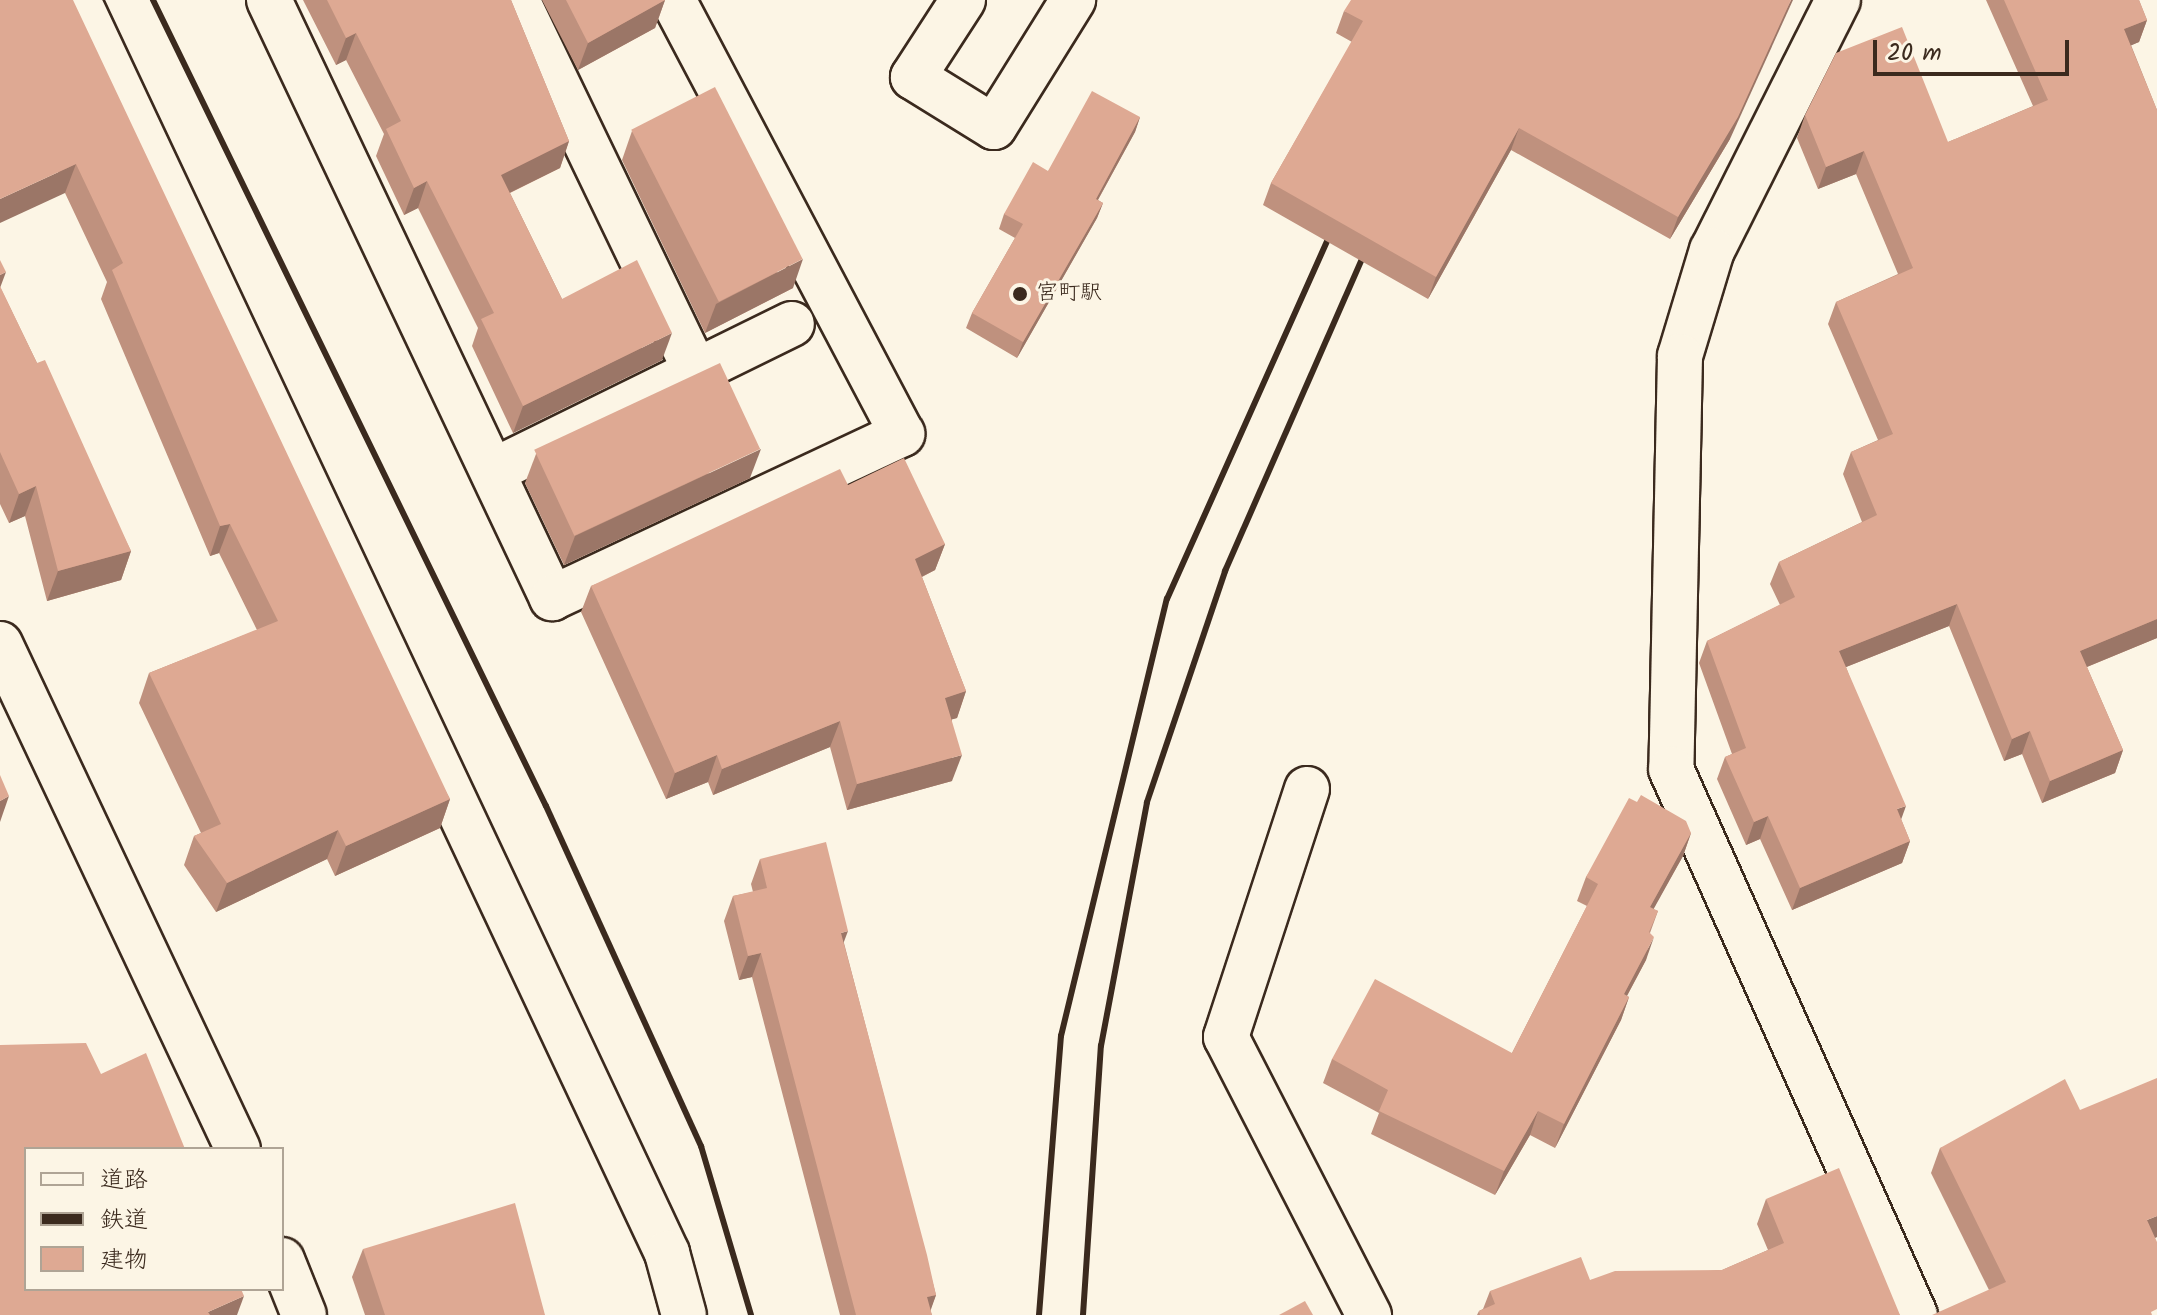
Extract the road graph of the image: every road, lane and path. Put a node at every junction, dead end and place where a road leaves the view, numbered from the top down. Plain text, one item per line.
1 (78, 0) edge
2 (269, 0) edge
3 (517, 0) edge
4 (673, 0) edge
5 (963, 0) edge
6 (1073, 0) edge
7 (1838, 0) edge
8 (792, 324) dead end
9 (696, 372) junction
10 (493, 471) junction
11 (0, 644) edge
12 (1307, 789) dead end
13 (237, 1147) edge
14 (284, 1265) edge
15 (304, 1315) edge
16 (684, 1315) edge
17 (1369, 1315) edge
18 (1915, 1315) edge

1 - 16 street
2 - 10 street
3 - 9 street
4 - 10 street
5 - 6 street
7 - 18 street
8 - 9 street
9 - 10 street
11 - 13 street
12 - 17 street
14 - 15 street

